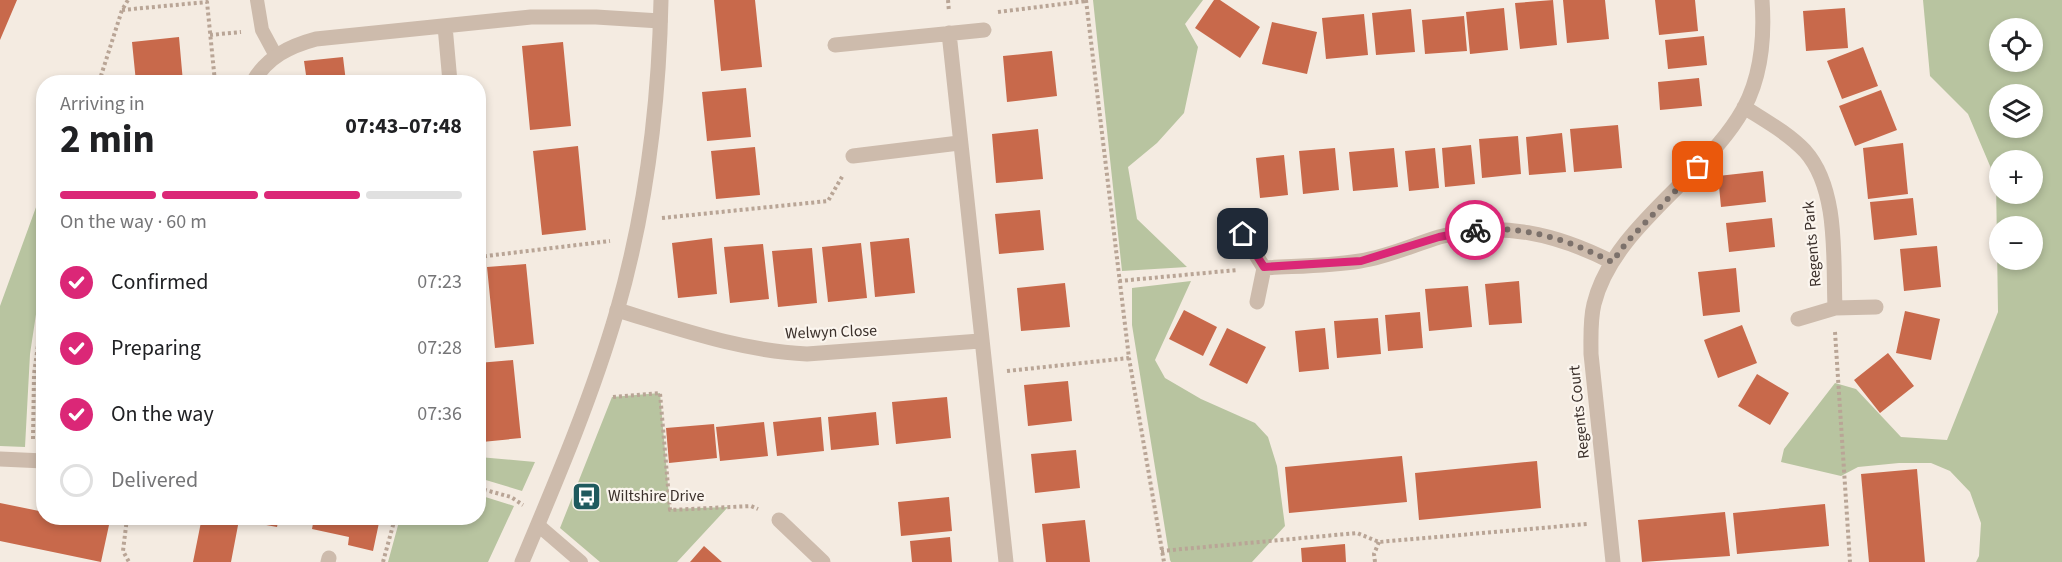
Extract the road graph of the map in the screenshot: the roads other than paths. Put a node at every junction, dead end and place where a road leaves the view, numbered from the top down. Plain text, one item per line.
1 (257, 0) edge
2 (661, 0) edge
3 (1762, 0) edge
4 (660, 21) junction
5 (445, 26) junction
6 (984, 30) road end
7 (949, 33) junction
8 (835, 45) dead end
9 (276, 56) junction
10 (258, 75) edge
11 (449, 75) edge
12 (1744, 107) junction
13 (959, 143) junction
14 (853, 156) road end
15 (1243, 234) dead end
16 (1612, 262) junction
17 (1264, 267) junction
18 (1257, 302) dead end
19 (1876, 307) dead end
20 (1835, 308) junction
21 (617, 310) junction
22 (1798, 319) dead end
23 (980, 341) junction
24 (0, 459) edge
25 (36, 460) edge
26 (779, 520) road end
27 (538, 525) junction
28 (522, 562) edge
29 (581, 562) edge
30 (823, 562) edge
31 (1006, 562) edge
32 (1613, 562) edge

1 - 9 lane
2 - 4 street
3 - 12 street
4 - 5 street
4 - 21 street
5 - 9 street
5 - 11 street
6 - 7 street
7 - 8 street
7 - 13 street
9 - 10 street
12 - 16 street
12 - 20 street, Regents Park
13 - 14 street
13 - 23 street
15 - 17 street
16 - 17 street
16 - 32 street, Regents Court
17 - 18 street
19 - 20 street, Regents Park
20 - 22 street, Regents Park
21 - 23 street, Welwyn Close
21 - 27 street
23 - 31 street
24 - 25 street
26 - 30 street
27 - 28 street
27 - 29 lane

